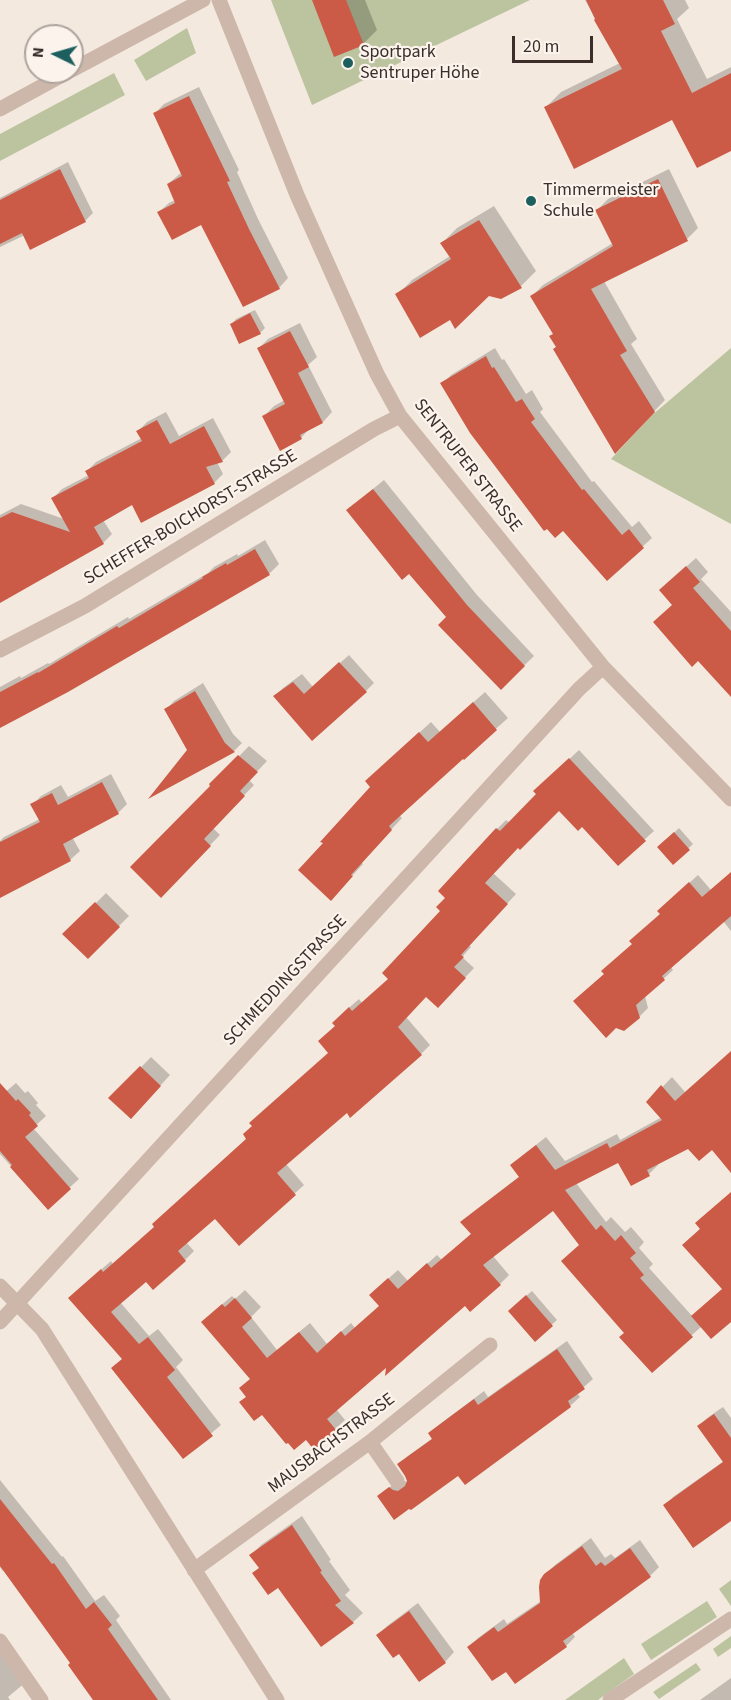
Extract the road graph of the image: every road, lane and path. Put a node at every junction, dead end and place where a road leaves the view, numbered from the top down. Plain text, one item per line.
1 (203, 0) edge
2 (219, 0) edge
3 (84, 64) edge
4 (46, 84) edge
5 (0, 109) edge
6 (400, 416) junction
7 (0, 650) edge
8 (603, 667) junction
9 (731, 799) edge
10 (0, 1286) edge
11 (18, 1304) junction
12 (0, 1322) edge
13 (490, 1345) dead end
14 (370, 1442) junction
15 (397, 1480) dead end
16 (194, 1570) junction
17 (731, 1619) edge
18 (0, 1641) edge
19 (41, 1700) edge
20 (277, 1700) edge
21 (610, 1700) edge

1 - 3 street
2 - 6 street, SENTRUPER STRASSE
4 - 5 street
6 - 7 street, SCHEFFER-BOICHORST-STRASSE
6 - 8 street, SENTRUPER STRASSE
8 - 9 street, SENTRUPER STRASSE
8 - 11 street, SCHMEDDINGSTRASSE
10 - 11 street
11 - 12 street, SCHMEDDINGSTRASSE
11 - 16 street
13 - 14 street, MAUSBACHSTRASSE
14 - 15 street
14 - 16 street, MAUSBACHSTRASSE
16 - 20 street
17 - 21 street
18 - 19 street

